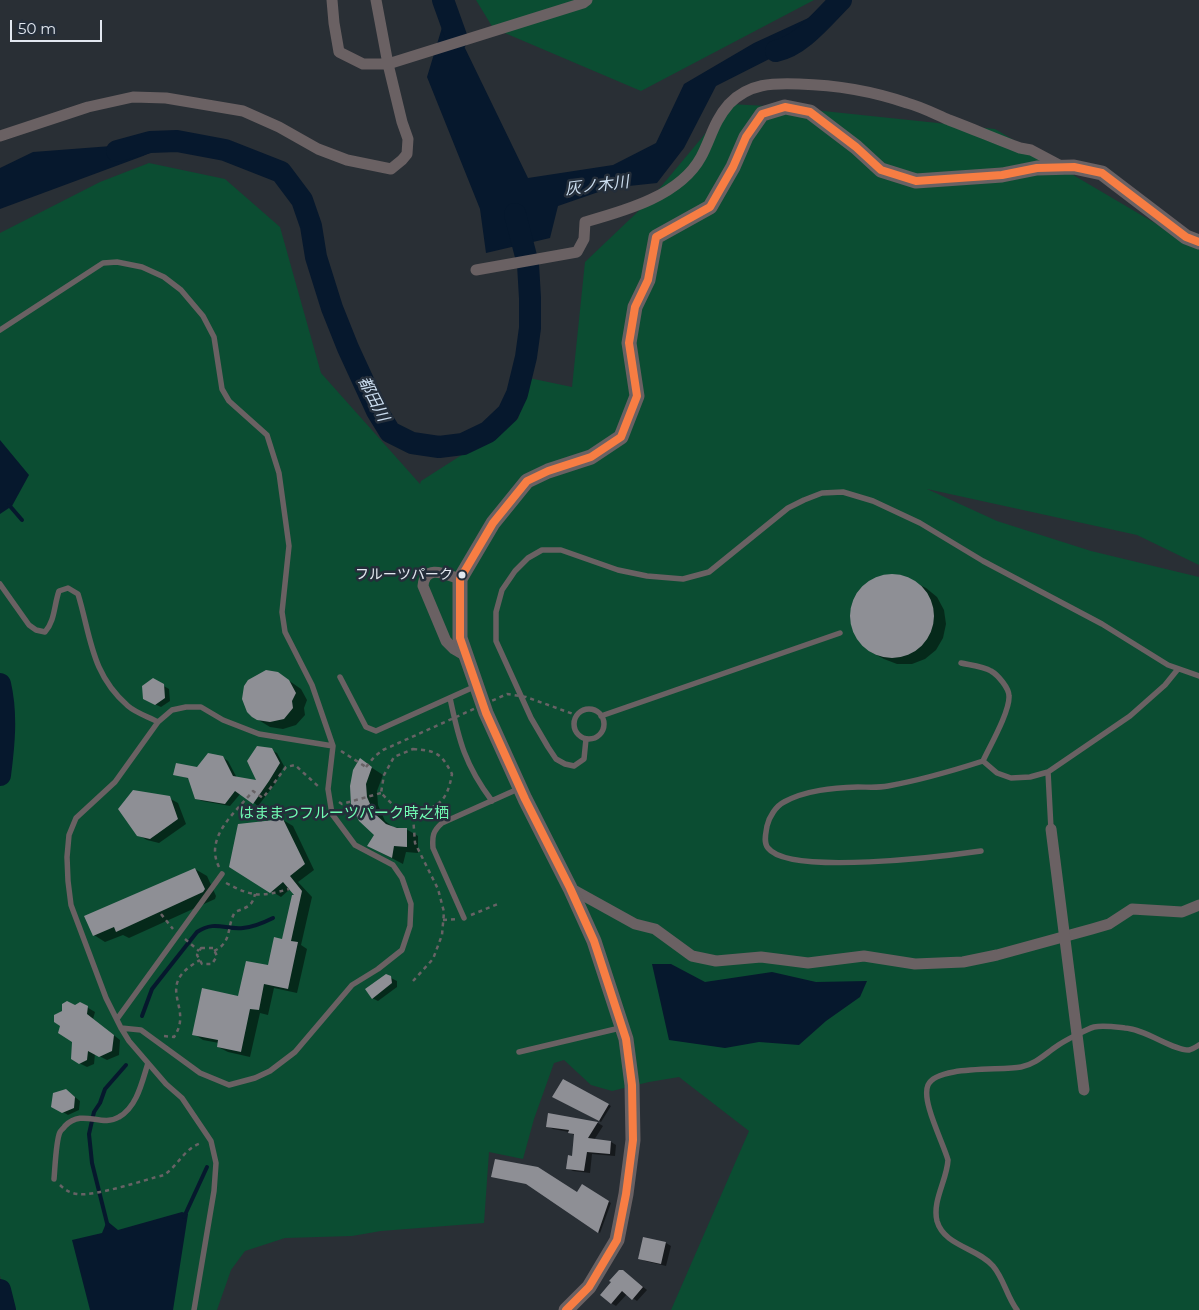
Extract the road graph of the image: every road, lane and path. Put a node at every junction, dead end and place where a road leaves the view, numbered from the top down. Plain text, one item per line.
1 (332, 0) edge
2 (376, 0) edge
3 (587, 0) edge
4 (388, 64) junction
5 (0, 136) edge
6 (1064, 167) junction
7 (1199, 242) edge
8 (476, 270) dead end
9 (0, 330) edge
10 (460, 579) junction
11 (0, 584) edge
12 (840, 633) dead end
13 (466, 656) junction
14 (961, 663) dead end
15 (1178, 669) junction
16 (1199, 676) edge
17 (340, 677) dead end
18 (476, 686) junction
19 (450, 698) junction
20 (576, 715) junction
21 (601, 716) junction
22 (158, 722) junction
23 (586, 739) junction
24 (333, 746) junction
25 (984, 761) junction
26 (1048, 772) junction
27 (520, 788) junction
28 (381, 793) junction
29 (329, 796) junction
30 (492, 801) junction
31 (413, 815) junction
32 (1051, 829) joint
33 (981, 851) dead end
34 (222, 874) junction
35 (570, 888) junction
36 (288, 889) dead end
37 (255, 894) junction
38 (1199, 905) edge
39 (162, 914) dead end
40 (464, 918) dead end
41 (180, 936) junction
42 (199, 951) junction
43 (214, 951) junction
44 (200, 960) junction
45 (413, 981) dead end
46 (117, 1019) junction
47 (622, 1027) junction
48 (121, 1028) junction
49 (146, 1033) junction
50 (1199, 1045) edge
51 (520, 1052) dead end
52 (148, 1063) junction
53 (1084, 1090) dead end
54 (211, 1140) junction
55 (54, 1178) joint
56 (194, 1310) edge
57 (566, 1310) edge
58 (1017, 1310) edge

1 - 4 street
2 - 4 street
3 - 4 street
4 - 5 street
6 - 7 street
6 - 8 street
6 - 10 street
9 - 24 lane
10 - 13 street
10 - 13 street
11 - 22 lane
12 - 21 lane
13 - 18 street
14 - 25 lane
15 - 16 lane
15 - 23 lane
15 - 26 lane
17 - 19 lane
18 - 19 lane
18 - 27 street
19 - 30 lane
20 - 21 lane
20 - 23 lane
20 - 24 path, bridge
21 - 23 lane
22 - 24 lane
22 - 46 lane
24 - 29 lane
25 - 26 lane
25 - 33 lane
26 - 32 lane
27 - 30 lane
27 - 35 street
28 - 29 path
28 - 31 path
28 - 31 path
29 - 34 path
29 - 49 lane
30 - 40 lane
31 - 45 path
32 - 53 street, bridge
34 - 37 path
34 - 41 lane
35 - 38 street
35 - 47 street
36 - 37 path
37 - 43 path
39 - 41 path
41 - 42 path
41 - 46 lane
42 - 43 path
42 - 44 path
43 - 44 path
44 - 49 path
46 - 48 lane
47 - 51 lane
47 - 57 street
48 - 49 lane
48 - 52 lane
50 - 58 lane
52 - 54 lane
52 - 55 lane
54 - 55 path
54 - 56 lane

